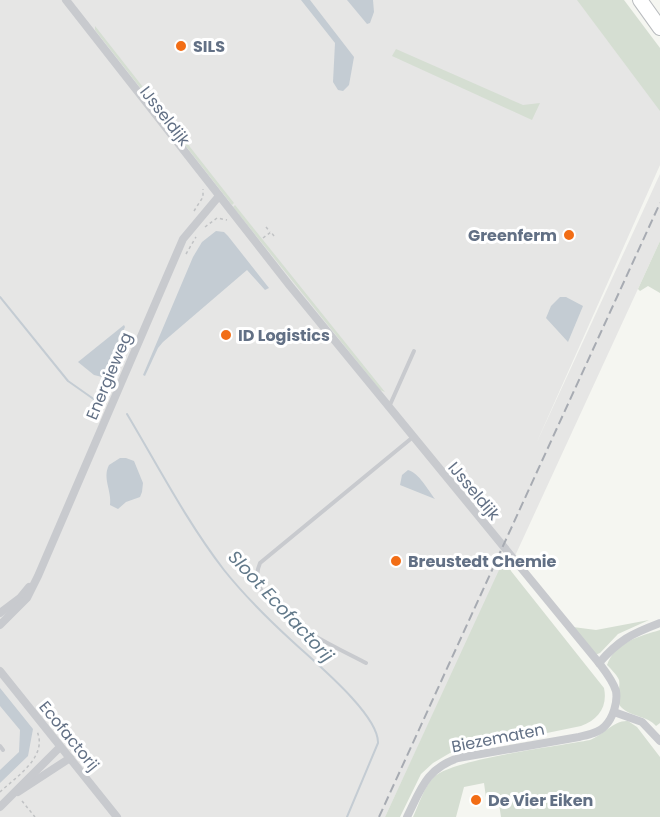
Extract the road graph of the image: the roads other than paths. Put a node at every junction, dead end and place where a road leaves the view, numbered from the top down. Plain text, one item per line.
1 (66, 0) edge
2 (640, 0) edge
3 (660, 28) edge
4 (219, 196) junction
5 (414, 351) dead end
6 (388, 407) junction
7 (413, 437) junction
8 (38, 576) junction
9 (0, 613) edge
10 (660, 623) edge
11 (0, 625) edge
12 (366, 663) dead end
13 (599, 663) junction
14 (0, 671) edge
15 (614, 712) junction
16 (660, 741) edge
17 (60, 747) junction
18 (70, 758) junction
19 (16, 792) junction
20 (0, 807) edge
21 (117, 817) edge
22 (408, 817) edge

1 - 4 street, IJsseldijk
2 - 3 highway
4 - 6 street, IJsseldijk
4 - 8 street, Energieweg
5 - 6 lane
6 - 7 street, IJsseldijk
7 - 12 lane
7 - 13 street, IJsseldijk
8 - 9 street, Energieweg
8 - 11 street, Energieweg
10 - 13 street
13 - 15 street, IJsseldijk
14 - 17 street, Ecofactorij
15 - 16 street
15 - 22 street, Biezematen
17 - 18 street, Ecofactorij
17 - 19 street
18 - 19 street
18 - 21 street, Ecofactorij
19 - 20 street

